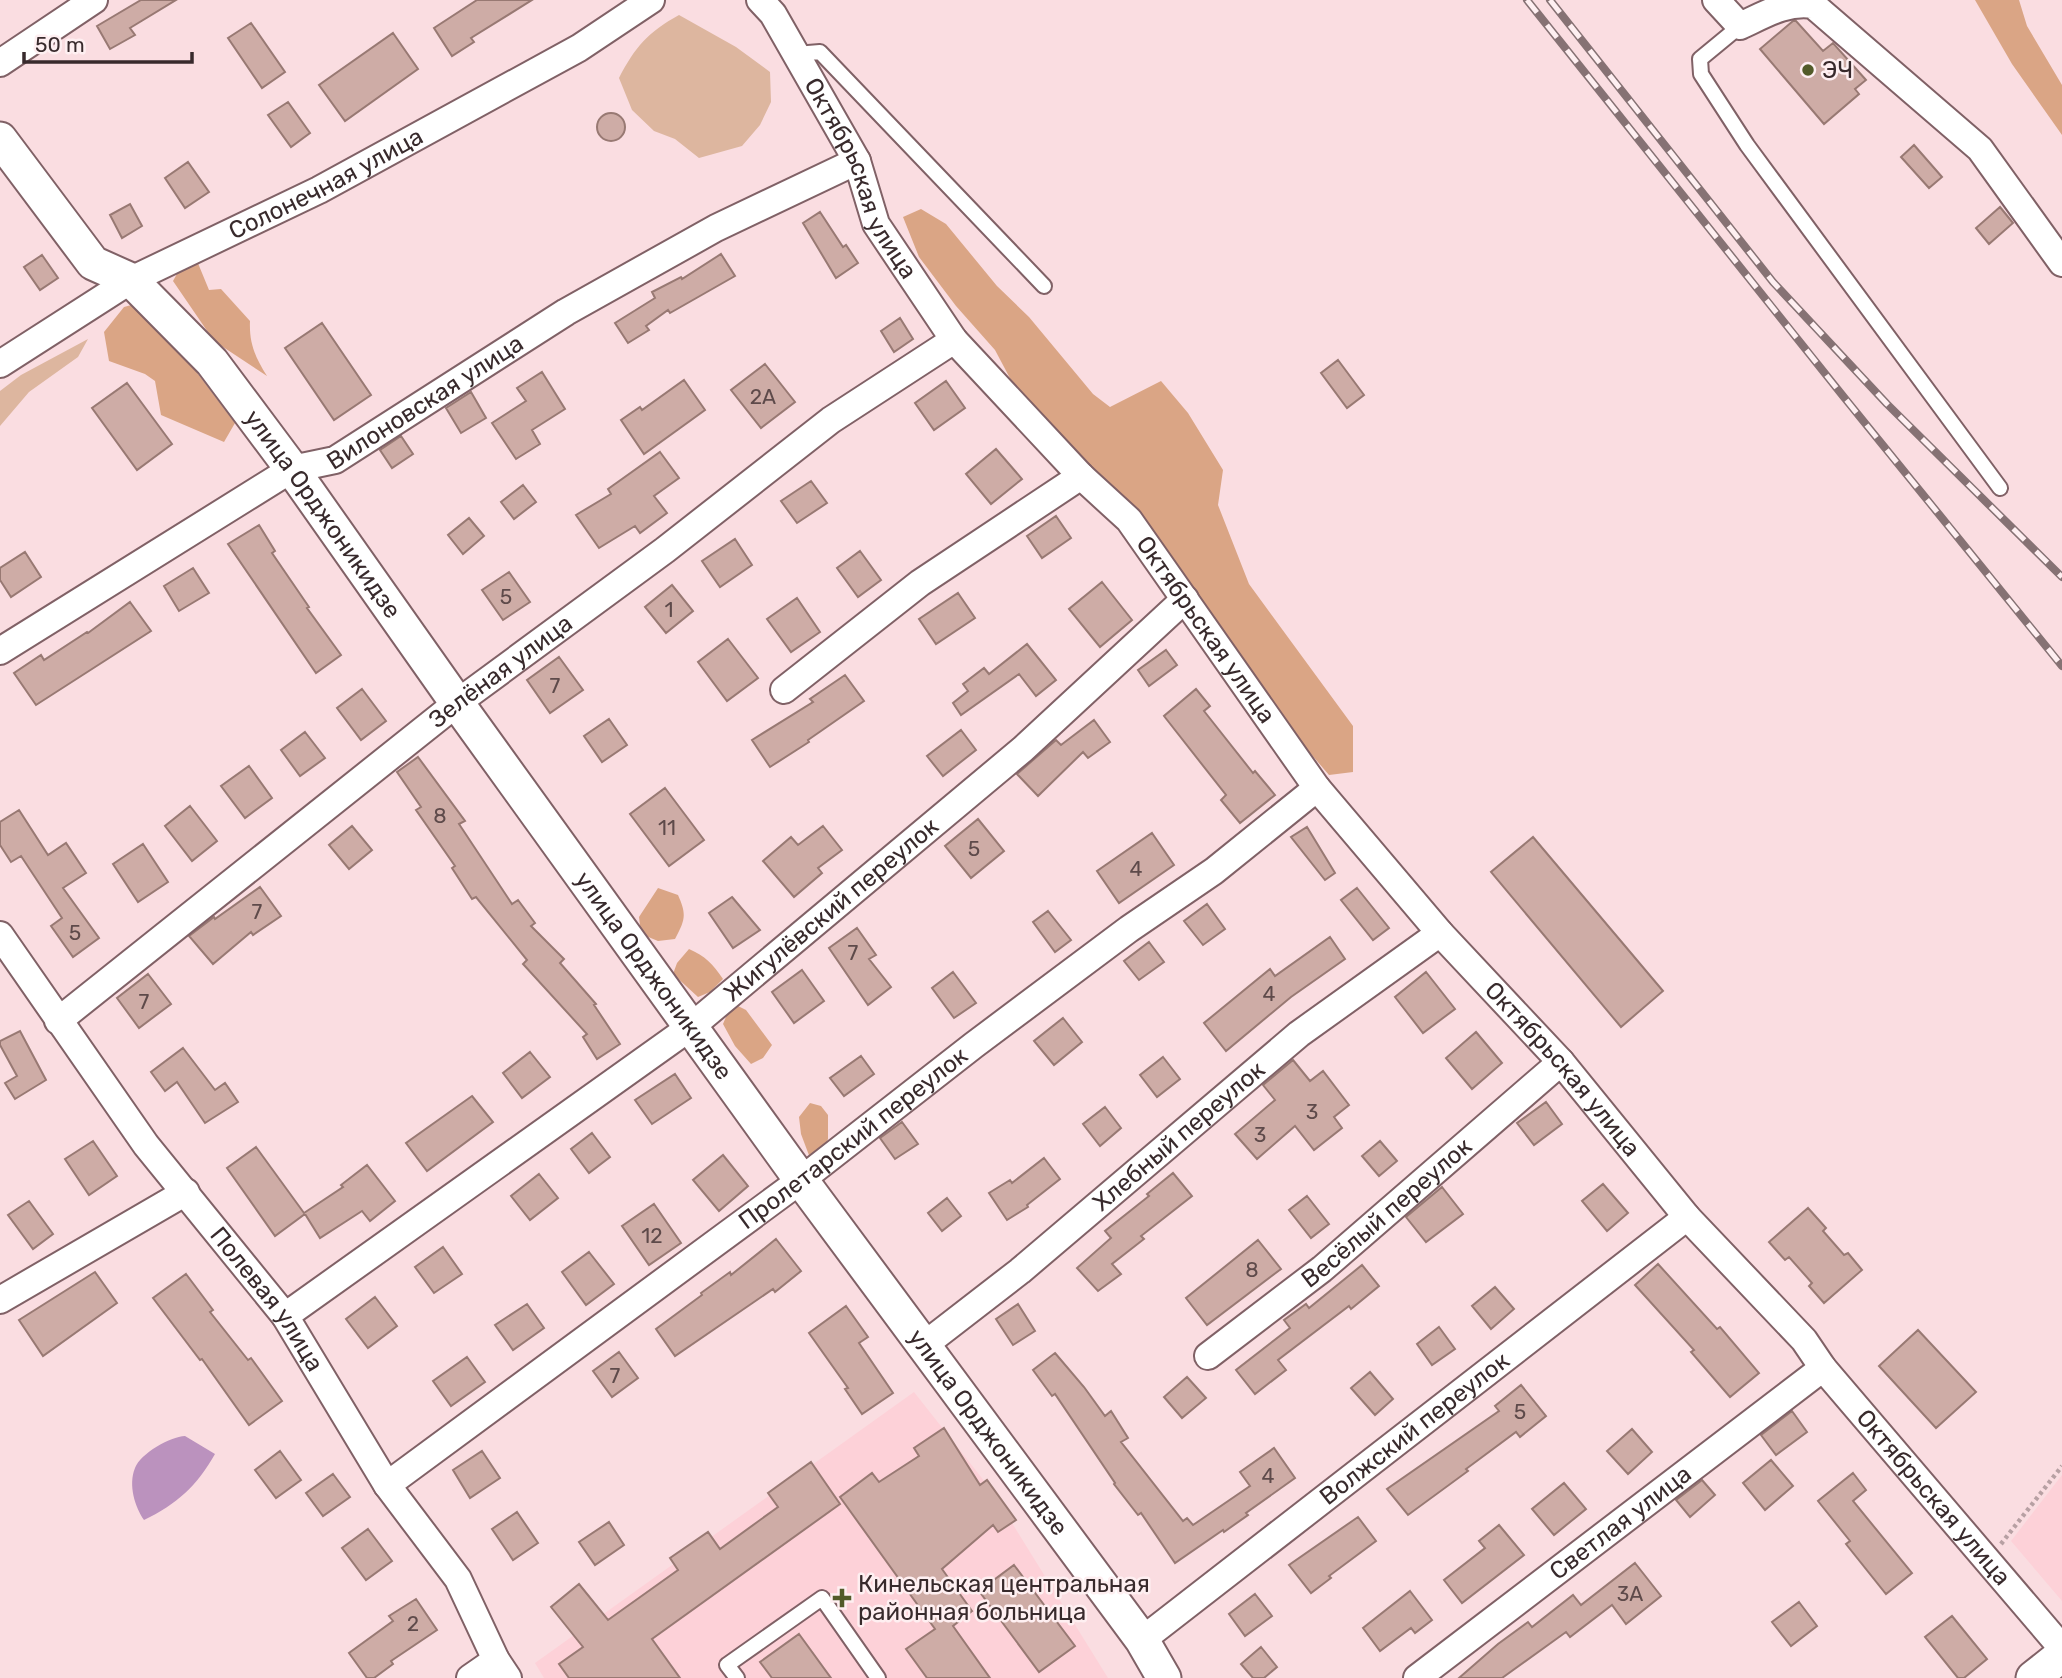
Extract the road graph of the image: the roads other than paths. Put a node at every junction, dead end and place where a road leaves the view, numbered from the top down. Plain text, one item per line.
1 (94, 0) edge
2 (651, 0) edge
3 (760, 0) edge
4 (1716, 0) edge
5 (1740, 26) junction
6 (796, 54) junction
7 (0, 63) edge
8 (0, 139) edge
9 (857, 161) junction
10 (2062, 263) edge
11 (131, 280) junction
12 (1044, 286) dead end
13 (954, 340) junction
14 (0, 364) edge
15 (292, 469) junction
16 (1081, 476) junction
17 (2000, 488) dead end
18 (1185, 599) junction
19 (0, 651) edge
20 (784, 690) dead end
21 (457, 703) junction
22 (1317, 788) junction
23 (1440, 933) junction
24 (0, 935) edge
25 (58, 1021) junction
26 (691, 1026) junction
27 (1561, 1062) junction
28 (801, 1180) junction
29 (186, 1192) junction
30 (1687, 1217) junction
31 (0, 1300) edge
32 (285, 1316) junction
33 (923, 1346) junction
34 (1208, 1356) dead end
35 (1823, 1368) junction
36 (387, 1485) junction
37 (1142, 1640) junction
38 (2062, 1648) edge
39 (2062, 1655) edge
40 (502, 1669) edge
41 (470, 1678) edge
42 (737, 1678) edge
43 (878, 1678) edge
44 (1164, 1678) edge
45 (1418, 1678) edge
46 (2033, 1678) edge

1 - 7 street
2 - 11 street, Солонечная улица
3 - 6 street, Октябрьская улица
4 - 5 street
5 - 10 street
5 - 17 lane
6 - 9 street, Октябрьская улица
6 - 12 lane
8 - 11 street
9 - 13 street, Октябрьская улица
9 - 15 street, Вилоновская улица
11 - 14 street, Солонечная улица
11 - 15 street, улица Орджоникидзе
13 - 16 street, Октябрьская улица
13 - 21 street, Зелёная улица
15 - 19 street, Вилоновская улица
15 - 21 street, улица Орджоникидзе
16 - 18 street, Октябрьская улица
16 - 20 street
18 - 22 street, Октябрьская улица
18 - 26 street, Жигулёвский переулок
21 - 25 street, Зелёная улица
21 - 26 street, улица Орджоникидзе
22 - 23 street, Октябрьская улица
22 - 28 street, Пролетарский переулок
23 - 27 street, Октябрьская улица
23 - 33 street, Хлебный переулок
24 - 25 street, Полевая улица
25 - 29 street, Полевая улица
26 - 28 street, улица Орджоникидзе
26 - 32 street, Жигулёвский переулок
27 - 30 street, Октябрьская улица
27 - 34 street, Весёлый переулок
28 - 33 street, улица Орджоникидзе
28 - 36 street, Пролетарский переулок
29 - 31 street
29 - 32 street, Полевая улица
30 - 35 street, Октябрьская улица
30 - 37 street, Волжский переулок
32 - 36 street, Полевая улица
33 - 37 street, улица Орджоникидзе
35 - 38 street, Октябрьская улица
35 - 45 street, Светлая улица
36 - 40 street, Полевая улица
37 - 44 street, улица Орджоникидзе
39 - 46 street
40 - 41 street
42 - 43 lane

